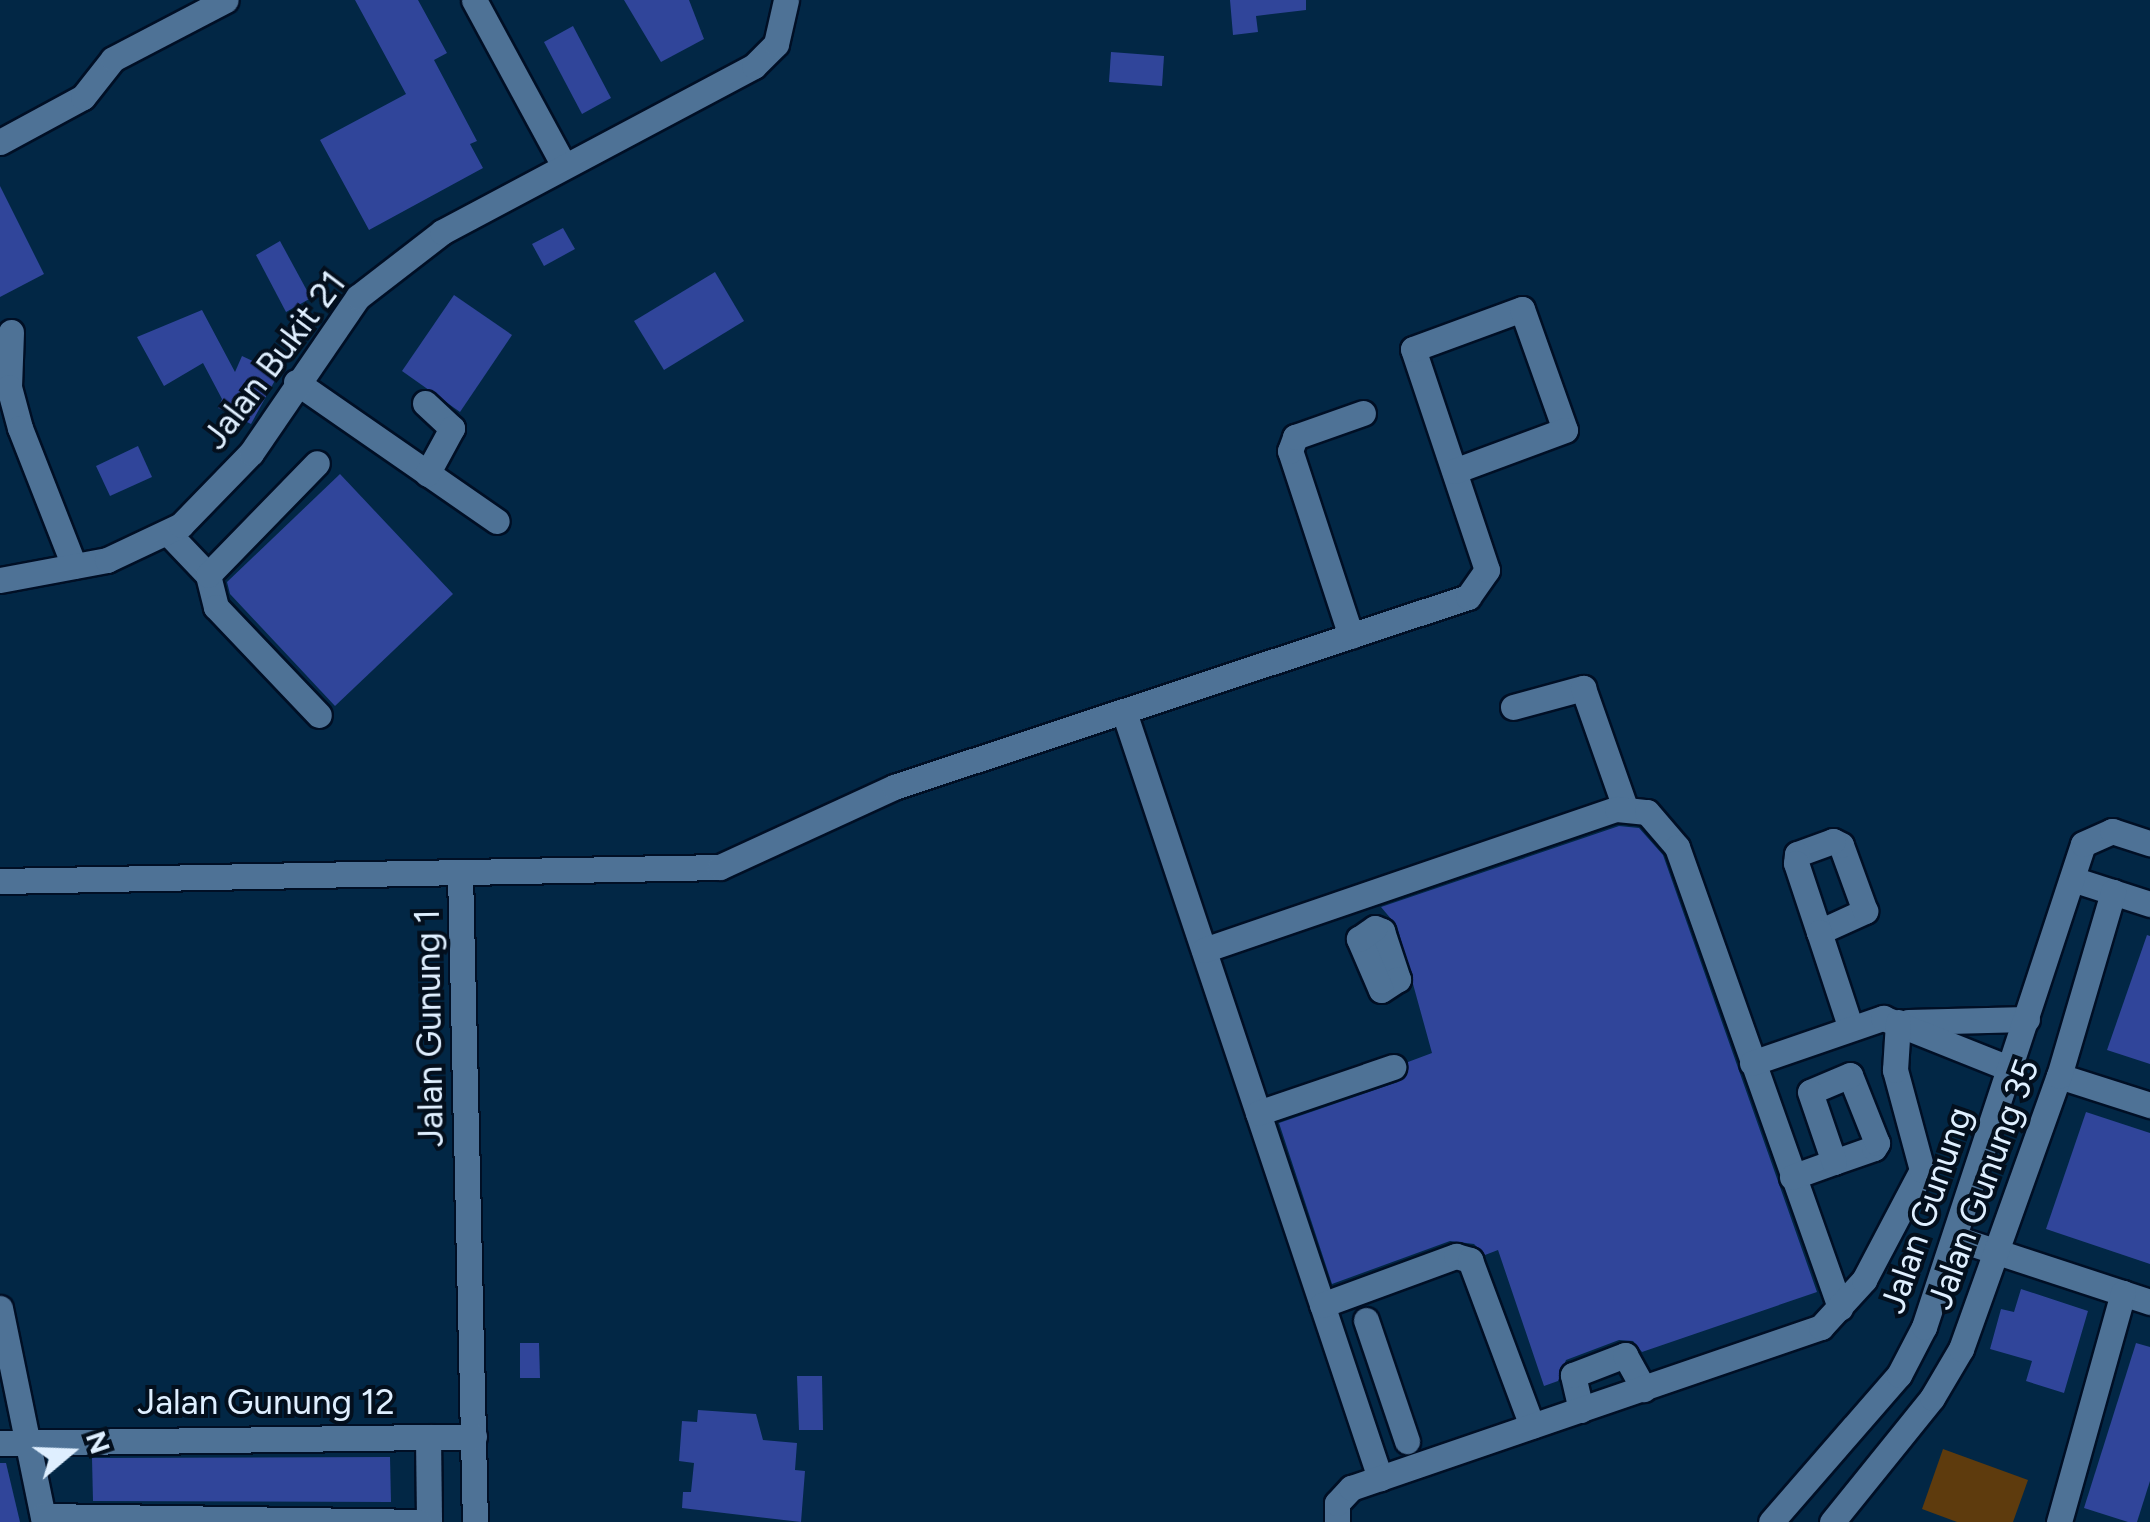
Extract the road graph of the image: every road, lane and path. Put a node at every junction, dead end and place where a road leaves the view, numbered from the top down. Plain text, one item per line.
1 (226, 0) edge
2 (474, 0) edge
3 (786, 0) edge
4 (0, 142) edge
5 (563, 164) junction
6 (11, 332) dead end
7 (296, 382) junction
8 (425, 403) dead end
9 (1363, 413) dead end
10 (317, 463) dead end
11 (1454, 472) junction
12 (427, 474) junction
13 (497, 521) dead end
14 (168, 533) junction
15 (74, 566) junction
16 (208, 575) junction
17 (0, 580) edge
18 (1351, 636) junction
19 (1512, 707) dead end
20 (1124, 712) junction
21 (319, 715) dead end
22 (1625, 807) junction
23 (2150, 843) edge
24 (460, 873) junction
25 (2072, 879) junction
26 (0, 881) edge
27 (2112, 892) junction
28 (1358, 898) junction
29 (2150, 904) edge
30 (1368, 929) dead end
31 (1818, 932) dead end
32 (1204, 950) junction
33 (2027, 1020) junction
34 (1898, 1022) junction
35 (1850, 1026) junction
36 (1752, 1063) junction
37 (1393, 1067) dead end
38 (2011, 1070) junction
39 (2060, 1076) junction
40 (2150, 1105) edge
41 (1258, 1113) junction
42 (1834, 1162) dead end
43 (1792, 1177) junction
44 (1958, 1239) junction
45 (1998, 1252) junction
46 (2123, 1293) junction
47 (2150, 1302) edge
48 (1322, 1305) junction
49 (0, 1308) edge
50 (1840, 1308) junction
51 (1366, 1320) dead end
52 (1380, 1359) junction
53 (1344, 1372) junction
54 (1644, 1389) junction
55 (1581, 1410) junction
56 (1532, 1426) junction
57 (474, 1436) junction
58 (428, 1437) junction
59 (12, 1441) edge
60 (1407, 1441) dead end
61 (1380, 1478) junction
62 (44, 1519) edge
63 (418, 1522) edge
64 (429, 1522) edge
65 (476, 1522) edge
66 (1337, 1522) edge
67 (1771, 1522) edge
68 (1832, 1522) edge
69 (2059, 1522) edge

1 - 4 street
2 - 5 street
3 - 5 street, Jalan Bukit 21
5 - 7 street, Jalan Bukit 21
6 - 15 street
7 - 12 street
7 - 14 street, Jalan Bukit 21
8 - 12 street
9 - 18 street
10 - 16 street
11 - 11 street
11 - 18 street
12 - 13 street
14 - 15 street, Jalan Bukit 21
14 - 16 street
15 - 17 street, Jalan Bukit 21
16 - 21 street
18 - 20 street
19 - 22 street
20 - 24 street
20 - 32 street
22 - 28 street
22 - 36 street
23 - 25 street, Jalan Gunung
24 - 26 street, Jalan Gunung 1
24 - 57 street, Jalan Gunung 1
25 - 27 street
25 - 33 street, Jalan Gunung
27 - 29 street
27 - 39 street, Jalan Gunung 35
28 - 30 street
28 - 32 street
31 - 35 street
32 - 41 street
33 - 34 street
33 - 38 street, Jalan Gunung
34 - 35 street
34 - 38 street
34 - 50 street
35 - 36 street
36 - 43 street
37 - 41 street
38 - 44 street, Jalan Gunung
39 - 40 street
39 - 45 street, Jalan Gunung 35
41 - 48 street
42 - 43 street
43 - 50 street
44 - 45 street
44 - 67 street, Jalan Gunung
45 - 46 street
45 - 68 street, Jalan Gunung 35
46 - 47 street
46 - 69 street
48 - 53 street
48 - 56 street
49 - 59 street
50 - 54 street
51 - 52 street
52 - 53 street
52 - 60 street
53 - 61 street
54 - 55 street
54 - 55 street
55 - 56 street
56 - 61 street
57 - 58 street, Jalan Gunung 12
57 - 65 street, Jalan Gunung 1
58 - 59 street, Jalan Gunung 12
58 - 64 street
59 - 62 street
61 - 66 street
62 - 63 street

